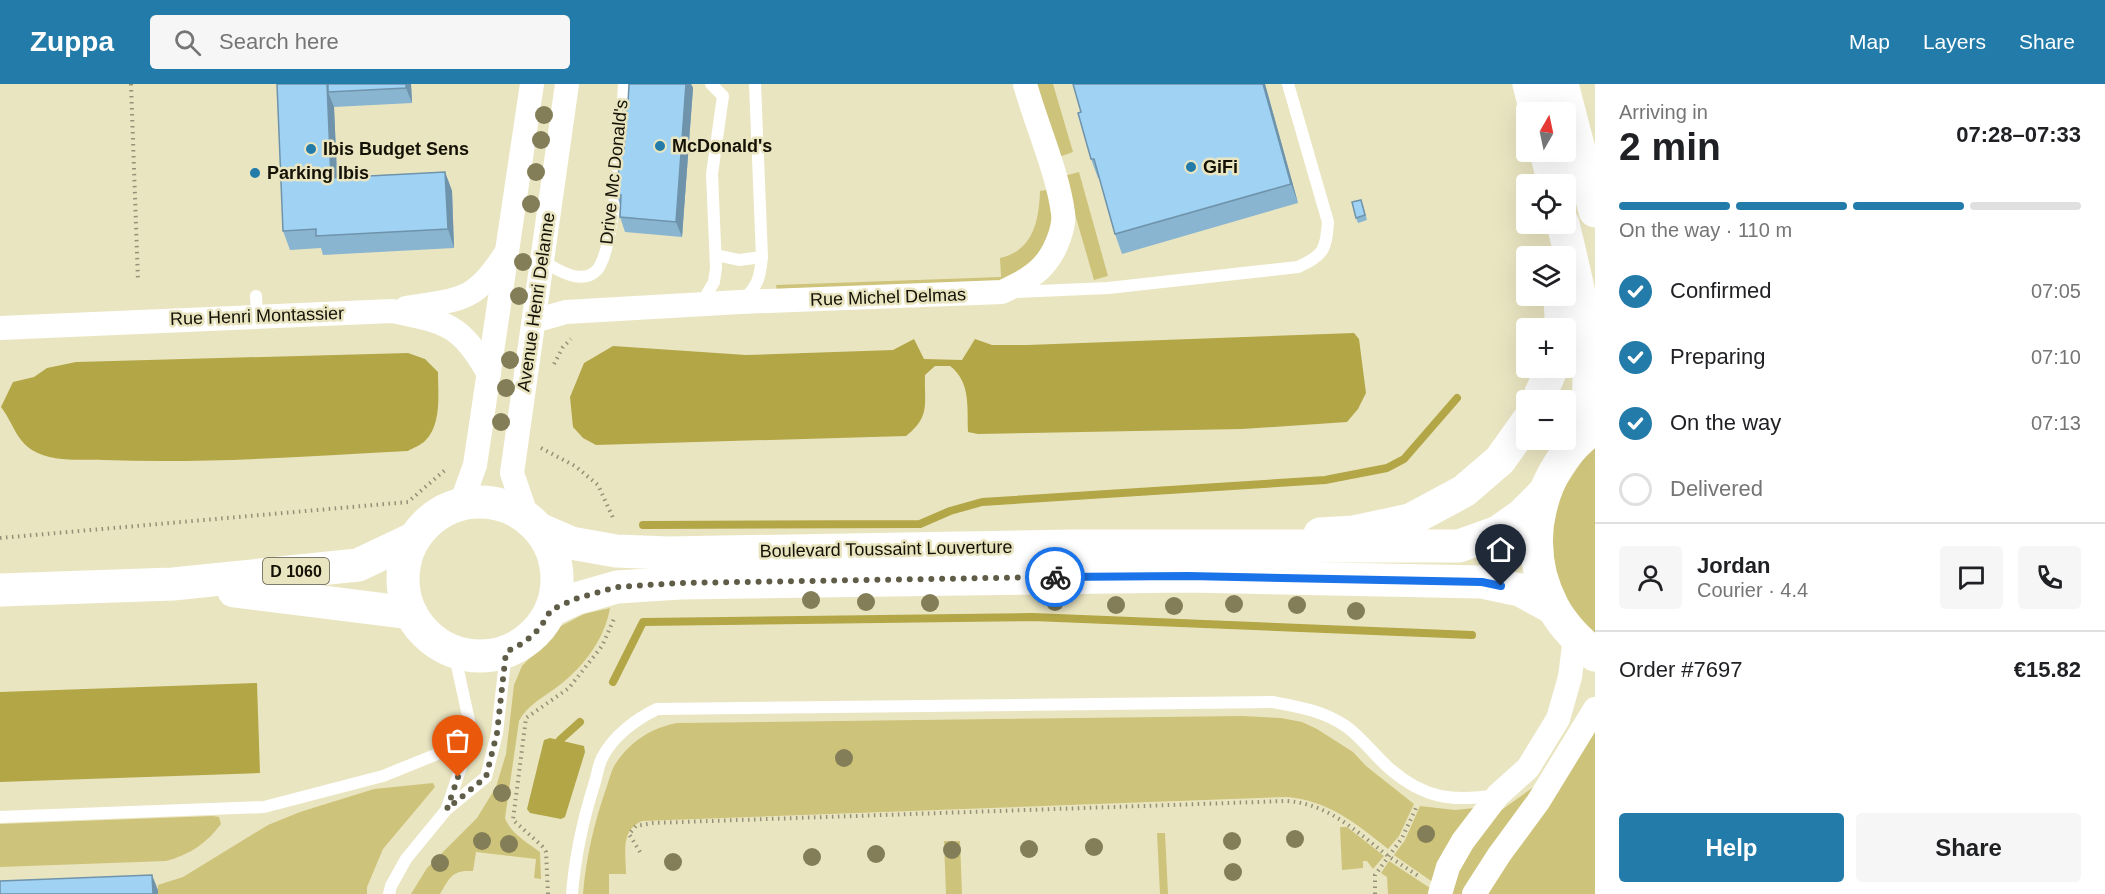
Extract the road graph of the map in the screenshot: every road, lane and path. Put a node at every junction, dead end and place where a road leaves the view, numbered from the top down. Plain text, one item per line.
1 (131, 84) edge
2 (532, 84) edge
3 (567, 84) edge
4 (624, 84) edge
5 (711, 84) edge
6 (755, 84) edge
7 (1025, 84) edge
8 (1288, 84) edge
9 (1529, 84) edge
10 (1562, 84) edge
11 (1572, 84) edge
12 (1534, 102) edge
13 (1595, 144) edge
14 (1595, 211) edge
15 (1565, 234) edge
16 (508, 250) junction
17 (716, 255) junction
18 (762, 256) junction
19 (543, 261) junction
20 (138, 281) dead end
21 (1002, 292) junction
22 (740, 302) junction
23 (701, 304) junction
24 (392, 311) junction
25 (534, 321) junction
26 (0, 328) edge
27 (489, 374) junction
28 (1588, 431) edge
29 (1516, 437) edge
30 (480, 438) junction
31 (515, 444) junction
32 (1543, 494) junction
33 (461, 504) junction
34 (534, 524) junction
35 (615, 530) dead end
36 (0, 538) edge
37 (413, 539) junction
38 (1074, 546) junction
39 (173, 584) junction
40 (0, 590) edge
41 (1553, 608) junction
42 (551, 610) junction
43 (411, 613) junction
44 (615, 616) dead end
45 (1585, 647) edge
46 (454, 652) junction
47 (506, 652) junction
48 (1595, 709) edge
49 (470, 725) junction
50 (1498, 795) junction
51 (447, 809) junction
52 (0, 817) edge
53 (640, 852) dead end
54 (1441, 893) edge
55 (389, 894) edge
56 (548, 894) edge
57 (572, 894) edge
58 (1474, 894) edge

1 - 20 path
2 - 16 street, Avenue Henri Delanne
3 - 19 street, Avenue Henri Delanne
4 - 19 lane, Drive Mc Donald's
5 - 17 lane
6 - 18 lane
7 - 21 street, Rue Michel Delmas
8 - 21 lane
9 - 12 main road
10 - 14 main road
11 - 13 main road
15 - 28 main road
16 - 24 street
16 - 27 street, Avenue Henri Delanne
17 - 18 lane
17 - 23 lane
18 - 22 lane
19 - 25 street, Avenue Henri Delanne
21 - 22 street, Rue Michel Delmas
22 - 23 street, Rue Michel Delmas
23 - 25 street, Rue Michel Delmas
24 - 26 street, Rue Henri Montassier
24 - 27 street, Rue Henri Montassier
25 - 31 street, Avenue Henri Delanne
27 - 30 street, Avenue Henri Delanne
28 - 32 main road
29 - 38 main road
30 - 33 street, Avenue Henri Delanne
30 - 36 path
31 - 34 street, Avenue Henri Delanne
31 - 35 path
32 - 38 main road, Boulevard Toussaint Louverture
32 - 41 main road
33 - 34 main road
33 - 37 main road
34 - 38 main road, Boulevard Toussaint Louverture
34 - 42 main road
37 - 39 main road, D 1060
37 - 43 main road
39 - 40 main road, D 1060
39 - 43 main road, D 1060
41 - 42 main road, Boulevard Toussaint Louverture
41 - 45 main road
42 - 47 main road
43 - 46 main road
44 - 56 path
45 - 50 street
46 - 47 main road
46 - 49 lane
47 - 51 lane
48 - 58 street
49 - 51 lane
49 - 52 lane
50 - 54 street
50 - 57 lane
51 - 55 lane
53 - 54 path

